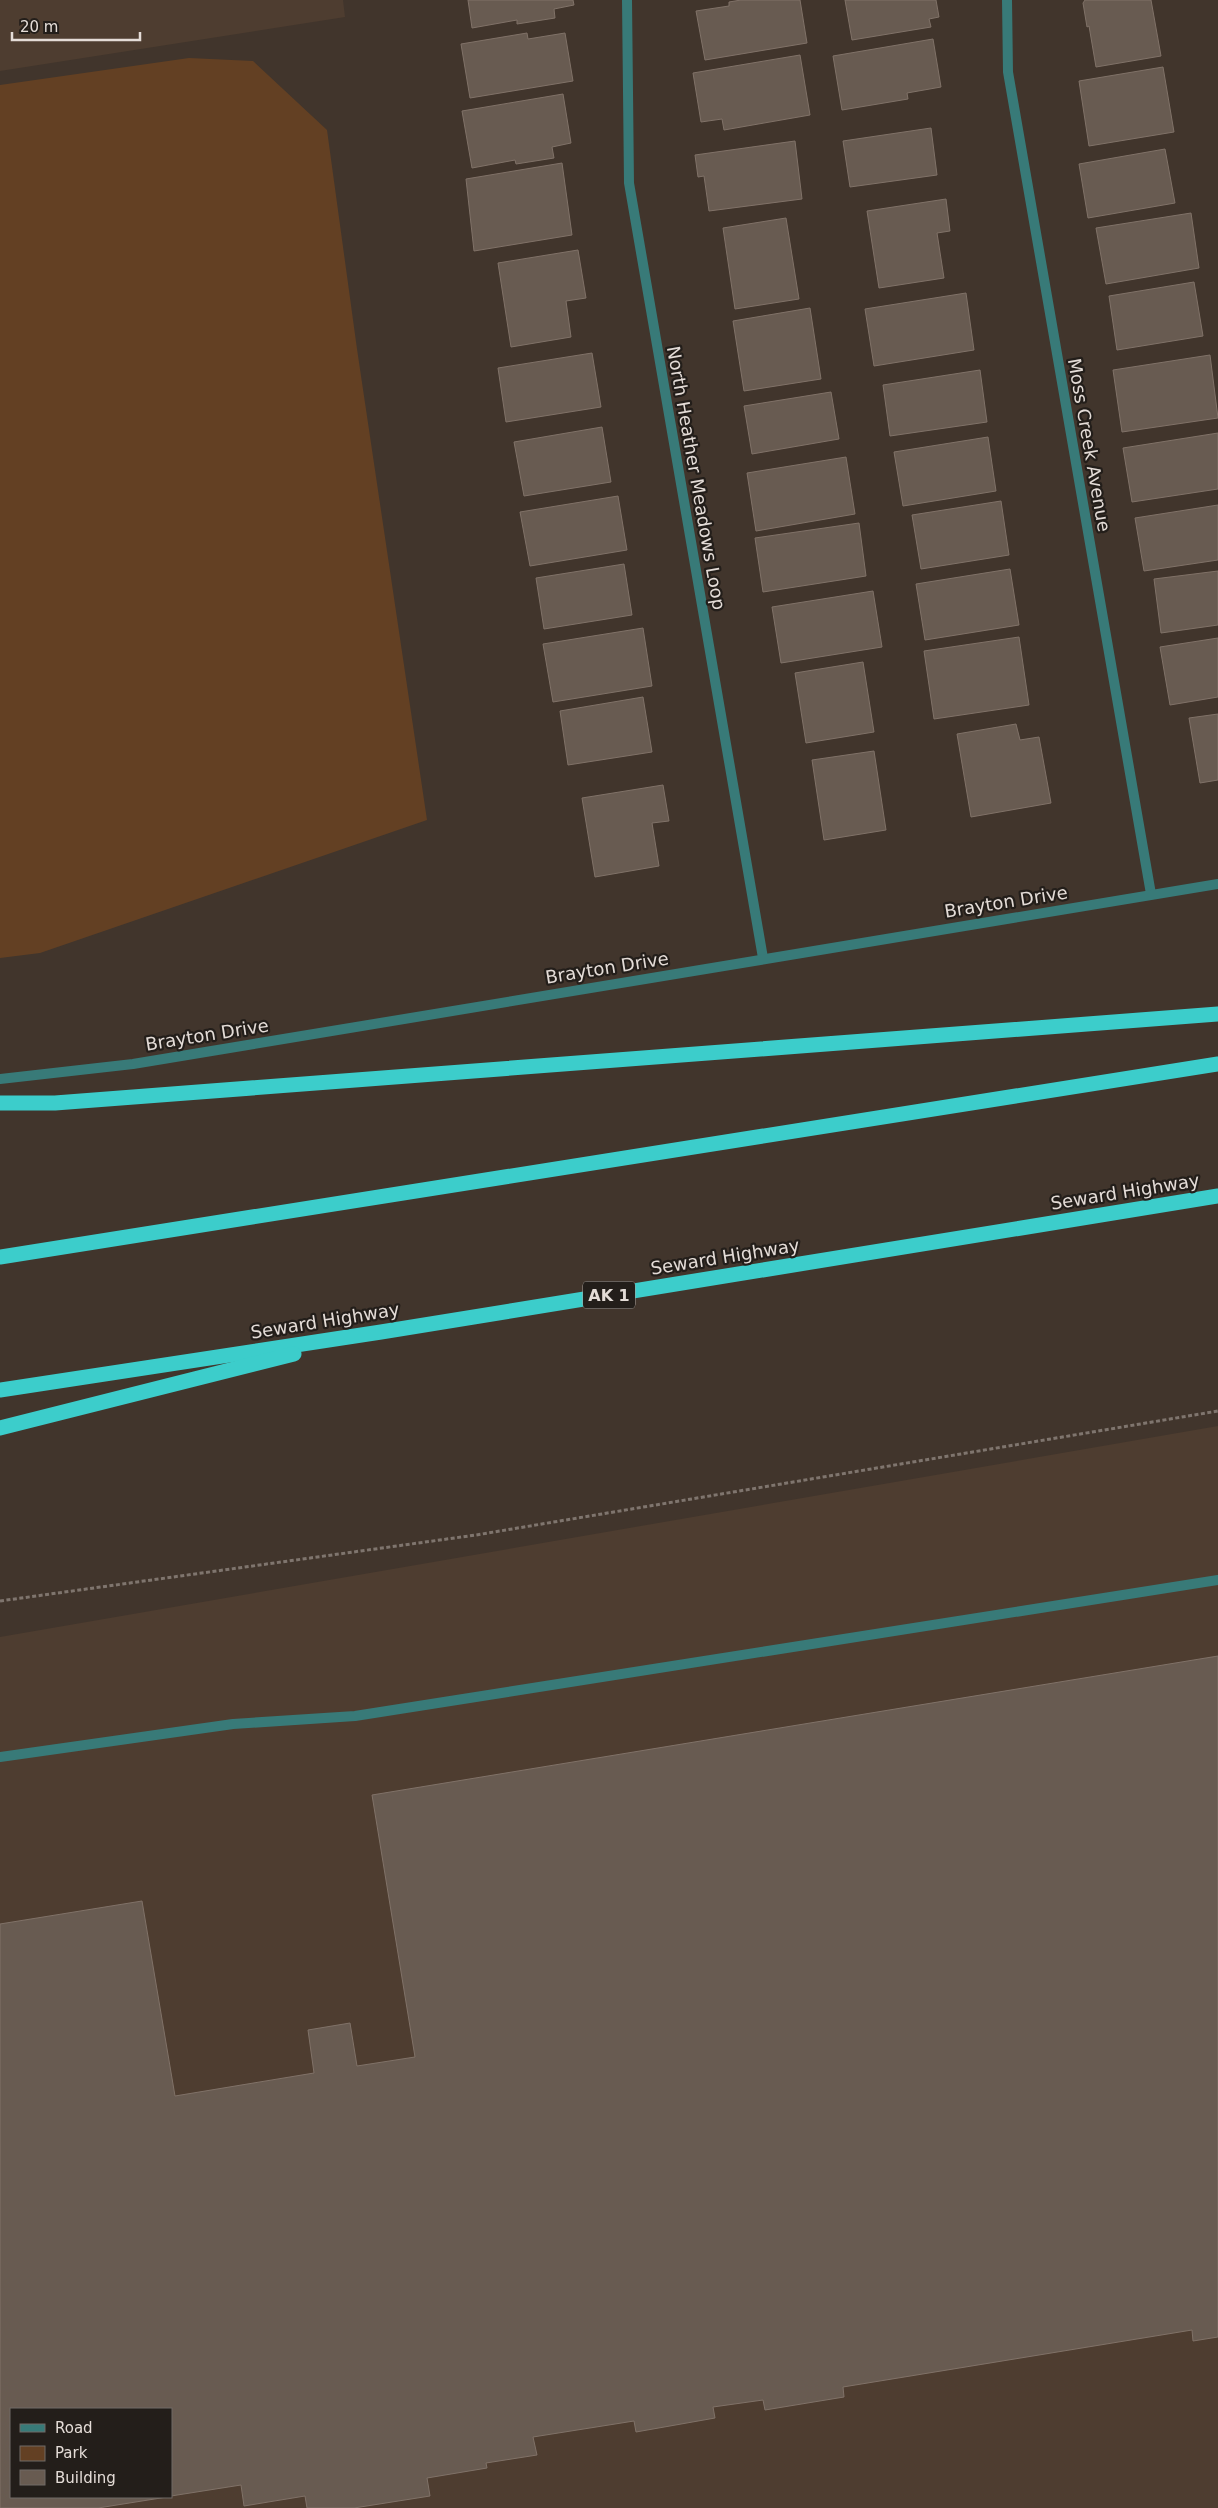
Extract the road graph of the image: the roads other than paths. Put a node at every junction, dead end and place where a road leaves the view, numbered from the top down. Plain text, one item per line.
1 (627, 0) edge
2 (1007, 0) edge
3 (1218, 884) edge
4 (1151, 894) junction
5 (762, 958) junction
6 (1218, 1014) edge
7 (1218, 1064) edge
8 (0, 1080) edge
9 (0, 1103) edge
10 (1218, 1196) edge
11 (0, 1257) edge
12 (381, 1332) junction
13 (0, 1390) edge
14 (0, 1428) edge
15 (1218, 1580) edge
16 (0, 1757) edge

1 - 5 street, North Heather Meadows Loop
2 - 4 street, Moss Creek Avenue
3 - 4 street, Brayton Drive
4 - 5 street, Brayton Drive
5 - 8 street, Brayton Drive
6 - 9 highway
7 - 11 highway
10 - 12 highway, Seward Highway / AK 1
12 - 13 highway, Seward Highway / AK 1
12 - 14 highway
15 - 16 street

